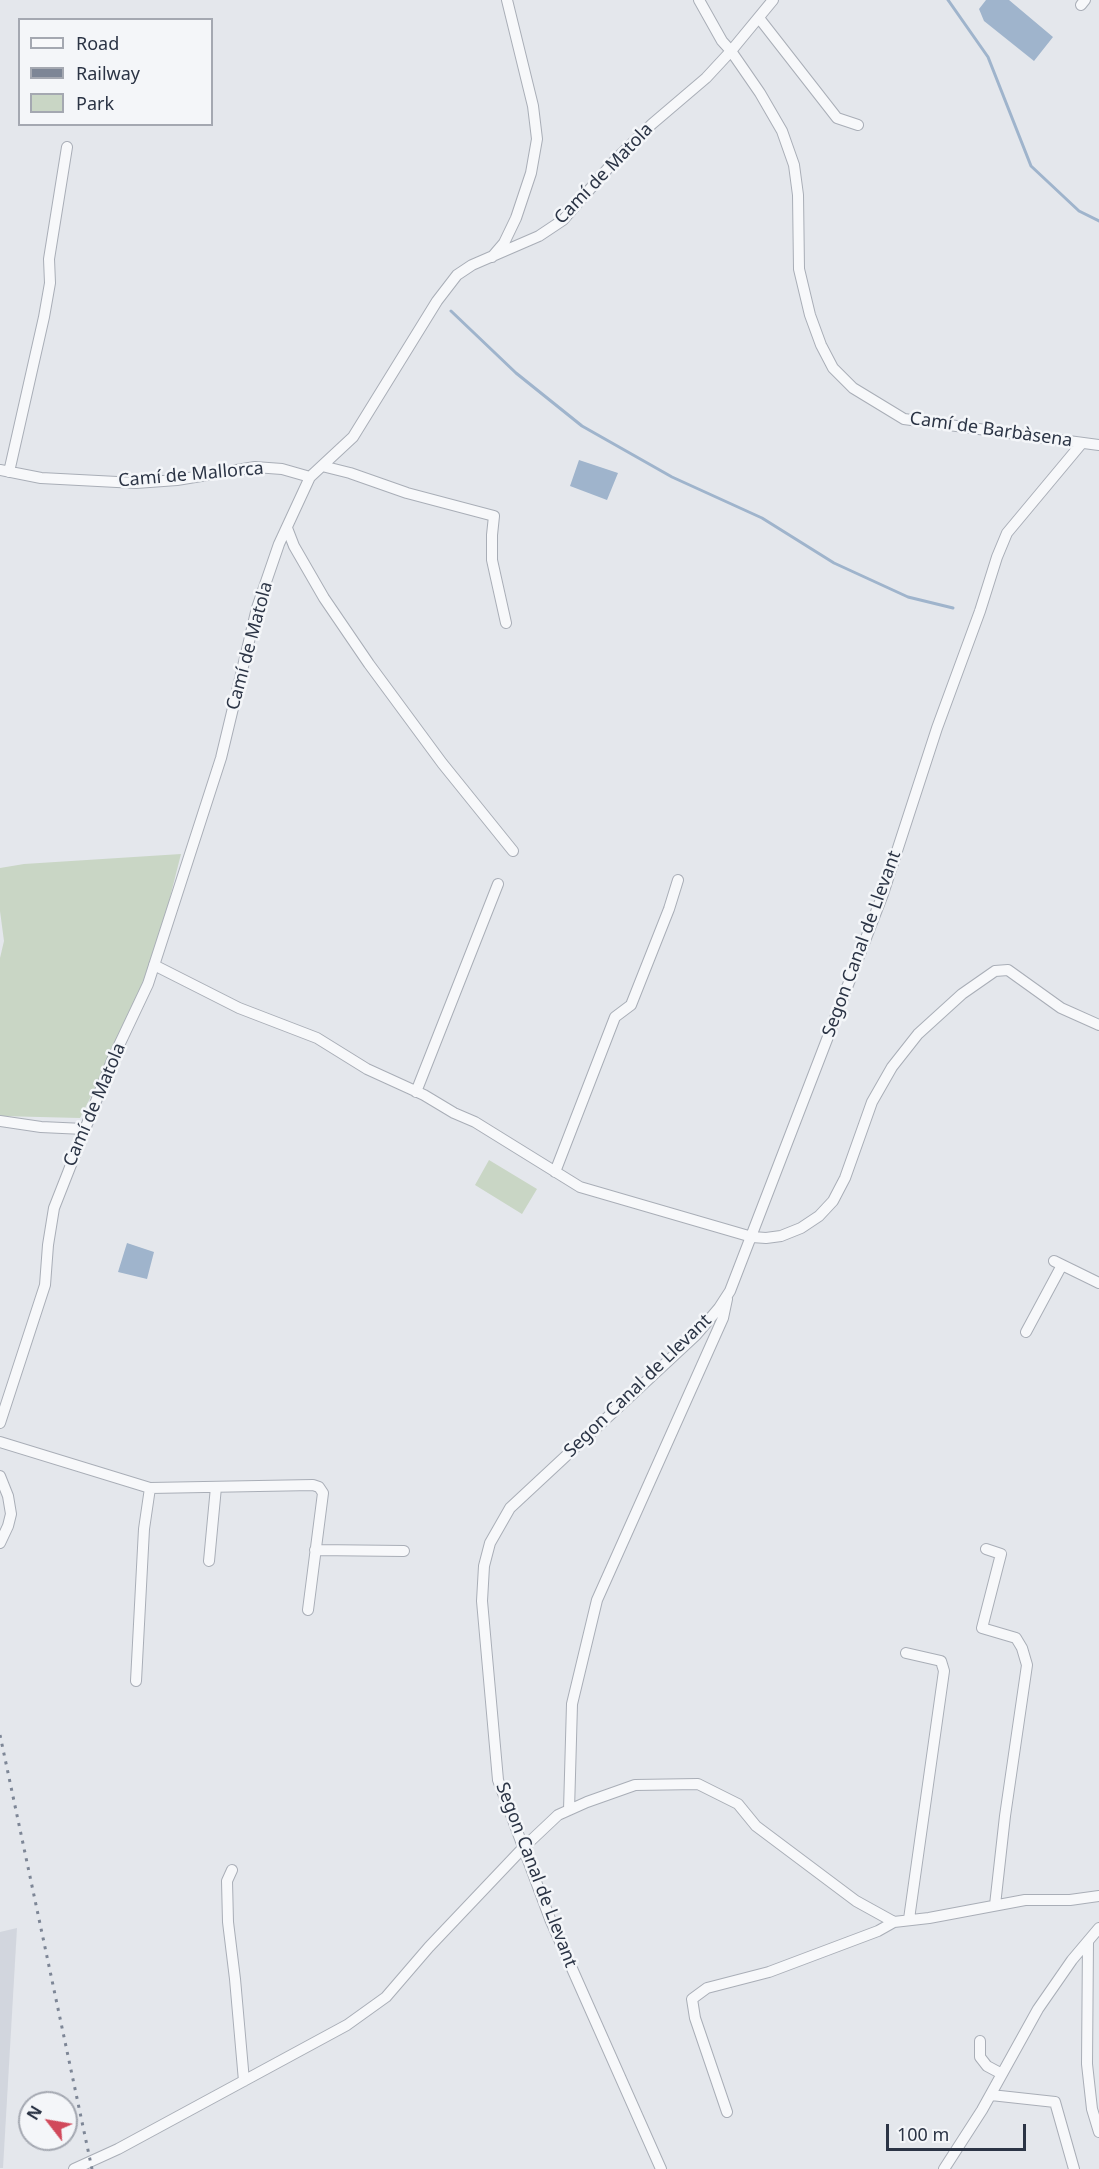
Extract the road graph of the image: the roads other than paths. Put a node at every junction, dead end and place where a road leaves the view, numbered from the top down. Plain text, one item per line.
1 (507, 0) edge
2 (699, 0) edge
3 (773, 0) edge
4 (759, 18) junction
5 (731, 51) junction
6 (858, 124) dead end
7 (68, 147) dead end
8 (490, 259) junction
9 (1082, 443) junction
10 (1099, 445) edge
11 (322, 466) junction
12 (4, 471) edge
13 (310, 477) junction
14 (287, 528) junction
15 (506, 623) dead end
16 (513, 851) dead end
17 (678, 880) dead end
18 (498, 884) dead end
19 (154, 965) junction
20 (1099, 1025) edge
21 (416, 1092) junction
22 (0, 1121) edge
23 (84, 1129) junction
24 (555, 1172) junction
25 (752, 1237) junction
26 (1099, 1283) edge
27 (727, 1295) junction
28 (1026, 1332) dead end
29 (0, 1423) edge
30 (0, 1442) edge
31 (0, 1476) edge
32 (216, 1487) junction
33 (150, 1488) junction
34 (0, 1543) edge
35 (986, 1549) dead end
36 (315, 1550) junction
37 (404, 1551) dead end
38 (209, 1561) dead end
39 (308, 1610) dead end
40 (906, 1653) dead end
41 (136, 1682) dead end
42 (569, 1810) junction
43 (523, 1848) junction
44 (232, 1870) dead end
45 (1099, 1896) edge
46 (995, 1905) junction
47 (909, 1919) junction
48 (894, 1922) junction
49 (1099, 1928) edge
50 (1088, 1941) junction
51 (980, 2041) dead end
52 (1002, 2074) junction
53 (244, 2081) junction
54 (991, 2095) junction
55 (727, 2112) dead end
56 (1099, 2133) edge
57 (74, 2169) edge
58 (661, 2169) edge
59 (945, 2169) edge
60 (1074, 2169) edge

1 - 8 street
2 - 5 street, Camí de Barbàsena
3 - 4 street, Camí de Matola
4 - 5 street, Camí de Matola
4 - 6 street
5 - 8 street, Camí de Matola
5 - 9 street, Camí de Barbàsena
7 - 12 street
8 - 11 street, Camí de Matola
9 - 10 street, Camí de Barbàsena
9 - 25 street, Segon Canal de Llevant
11 - 13 street, Camí de Matola
11 - 15 street
12 - 13 street, Camí de Mallorca
13 - 14 street, Camí de Matola
14 - 16 street
14 - 19 street, Camí de Matola
17 - 24 street
18 - 21 street
19 - 21 street
19 - 23 street, Camí de Matola
20 - 25 street
21 - 24 street
22 - 23 street
23 - 29 street, Camí de Matola
24 - 25 street
25 - 27 street, Segon Canal de Llevant
26 - 28 street
27 - 42 street
27 - 43 street, Segon Canal de Llevant
30 - 33 street
31 - 34 street
32 - 33 street
32 - 36 street
32 - 38 street
33 - 41 street
35 - 46 street
36 - 37 street
36 - 39 street
40 - 47 street
42 - 43 street
42 - 48 street
43 - 53 street
43 - 58 street, Segon Canal de Llevant
44 - 53 street
45 - 46 street
46 - 47 street
47 - 48 street
48 - 55 street
49 - 50 street
50 - 52 street
50 - 56 street
51 - 52 street
52 - 54 street
53 - 57 street
54 - 59 street
54 - 60 street

